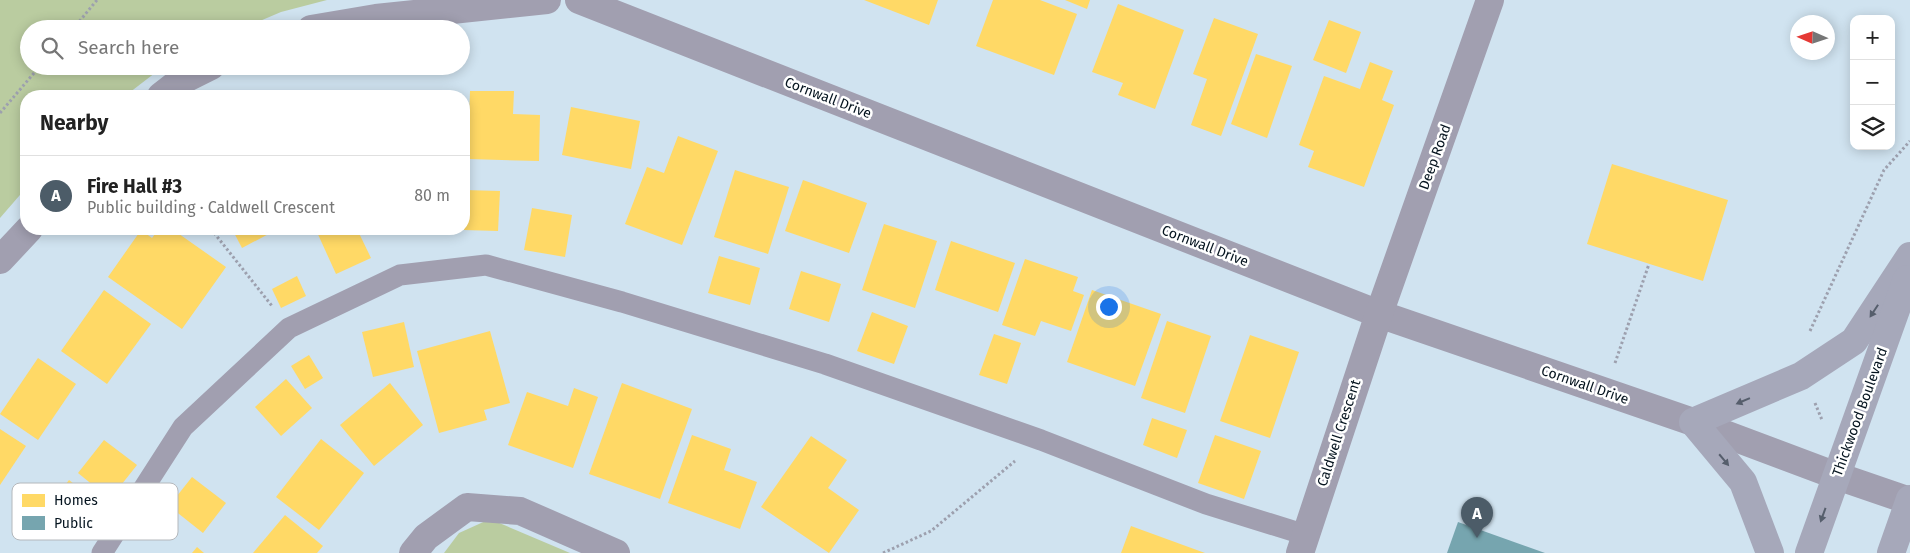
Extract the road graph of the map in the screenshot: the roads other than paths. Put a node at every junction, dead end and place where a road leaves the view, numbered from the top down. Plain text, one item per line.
1 (547, 0) edge
2 (579, 0) edge
3 (1490, 0) edge
4 (364, 20) edge
5 (193, 75) edge
6 (169, 90) edge
7 (23, 235) edge
8 (1910, 256) edge
9 (0, 260) edge
10 (1910, 271) edge
11 (1379, 314) junction
12 (1693, 422) junction
13 (1837, 476) junction
14 (147, 483) edge
15 (1910, 500) edge
16 (110, 540) edge
17 (1303, 544) edge
18 (102, 553) edge
19 (414, 553) edge
20 (616, 553) edge
21 (1770, 553) edge
22 (1809, 553) edge
23 (1891, 553) edge

1 - 4 street
2 - 11 street, Cornwall Drive
3 - 11 street, Deep Road
5 - 6 street
7 - 9 street
8 -> 12 main road
10 - 13 main road, Thickwood Boulevard
11 - 12 street, Cornwall Drive
11 - 17 street, Caldwell Crescent
12 - 13 street, Cornwall Drive
12 -> 21 main road
13 - 15 street, Cornwall Drive
13 -> 22 main road, Thickwood Boulevard
14 - 17 lane
15 - 23 main road
16 - 18 lane
19 - 20 street

